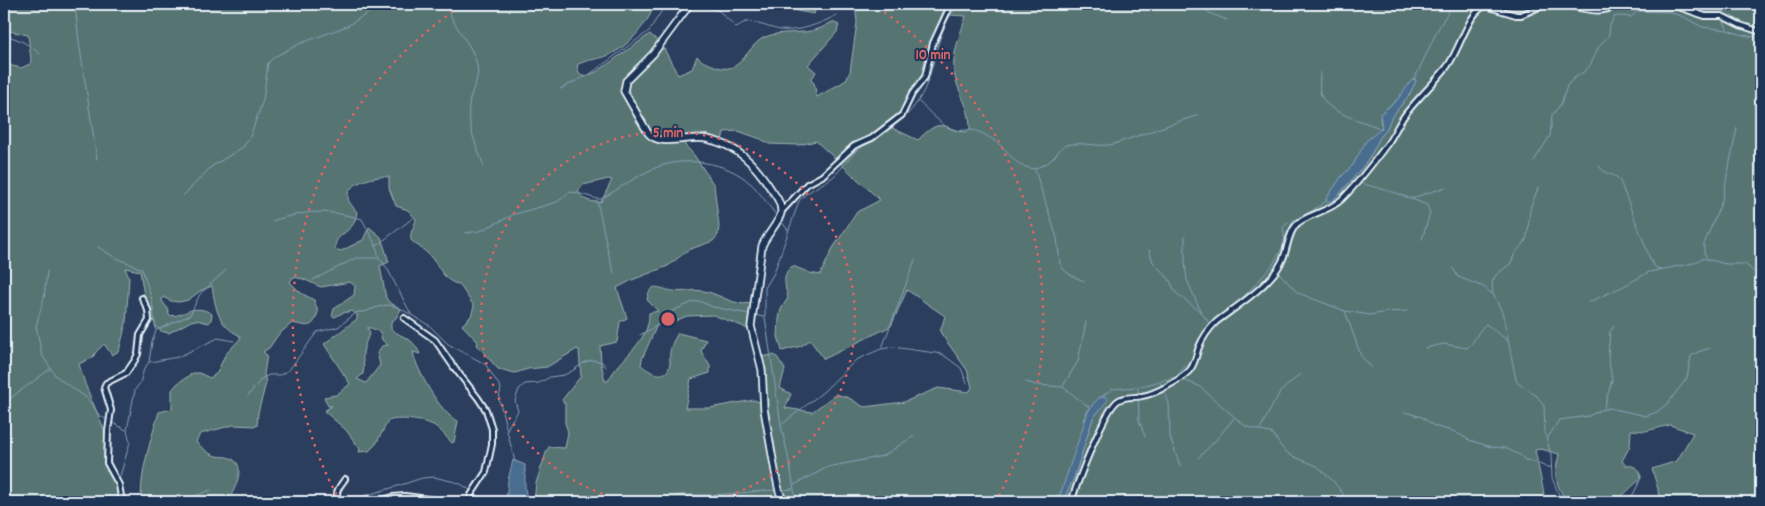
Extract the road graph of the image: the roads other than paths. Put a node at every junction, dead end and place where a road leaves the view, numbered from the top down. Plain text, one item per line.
1 (690, 4) edge
2 (951, 4) edge
3 (1546, 4) edge
4 (1562, 4) edge
5 (1617, 4) edge
6 (1670, 4) edge
7 (1761, 32) edge
8 (781, 212) junction
9 (142, 298) dead end
10 (404, 318) dead end
11 (345, 479) dead end
12 (122, 502) edge
13 (342, 502) edge
14 (375, 502) edge
15 (450, 502) edge
16 (469, 502) edge
17 (784, 502) edge
18 (1071, 502) edge

1 - 8 street
2 - 8 street
3 - 18 street
4 - 5 street
6 - 7 street
8 - 17 street
9 - 12 street
10 - 16 street
11 - 13 street
14 - 15 street

